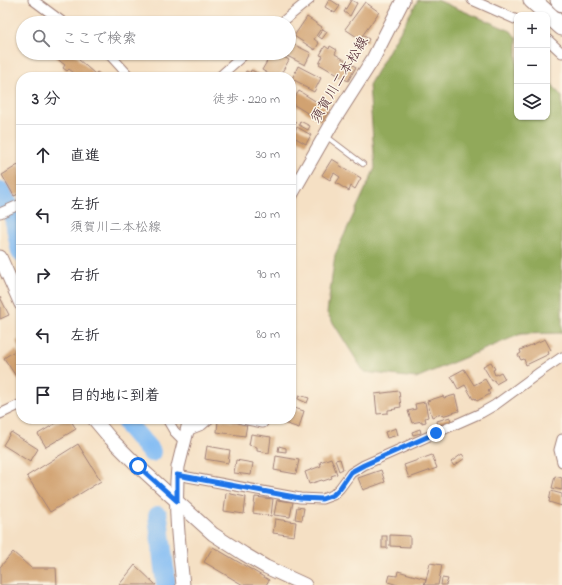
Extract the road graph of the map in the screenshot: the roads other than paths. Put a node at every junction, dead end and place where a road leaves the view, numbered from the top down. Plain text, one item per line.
1 (309, 0) edge
2 (402, 0) edge
3 (472, 0) edge
4 (532, 0) edge
5 (559, 0) edge
6 (35, 1) edge
7 (562, 3) edge
8 (55, 16) edge
9 (290, 16) edge
10 (514, 19) edge
11 (562, 27) edge
12 (550, 42) edge
13 (562, 53) edge
14 (114, 60) edge
15 (238, 60) edge
16 (125, 72) edge
17 (224, 72) edge
18 (326, 135) junction
19 (363, 164) dead end
20 (296, 183) edge
21 (16, 206) edge
22 (0, 213) edge
23 (0, 257) edge
24 (16, 293) edge
25 (562, 357) edge
26 (16, 406) edge
27 (0, 414) edge
28 (98, 424) edge
29 (170, 424) edge
30 (203, 424) edge
31 (187, 431) edge
32 (562, 439) edge
33 (562, 462) edge
34 (177, 475) junction
35 (177, 501) junction
36 (183, 585) edge
37 (305, 585) edge

1 - 9 street
2 - 18 main road, 須賀川二本松線
3 - 10 street
4 - 11 highway
5 - 7 highway
6 - 8 street
12 - 13 street
14 - 16 street
15 - 17 street
18 - 19 lane
18 - 20 main road, 須賀川二本松線
21 - 22 street
23 - 24 main road
25 - 34 street
26 - 27 street
28 - 35 main road
29 - 31 street
30 - 31 street
31 - 34 main road
32 - 33 street
34 - 35 main road
35 - 36 main road
35 - 37 main road

